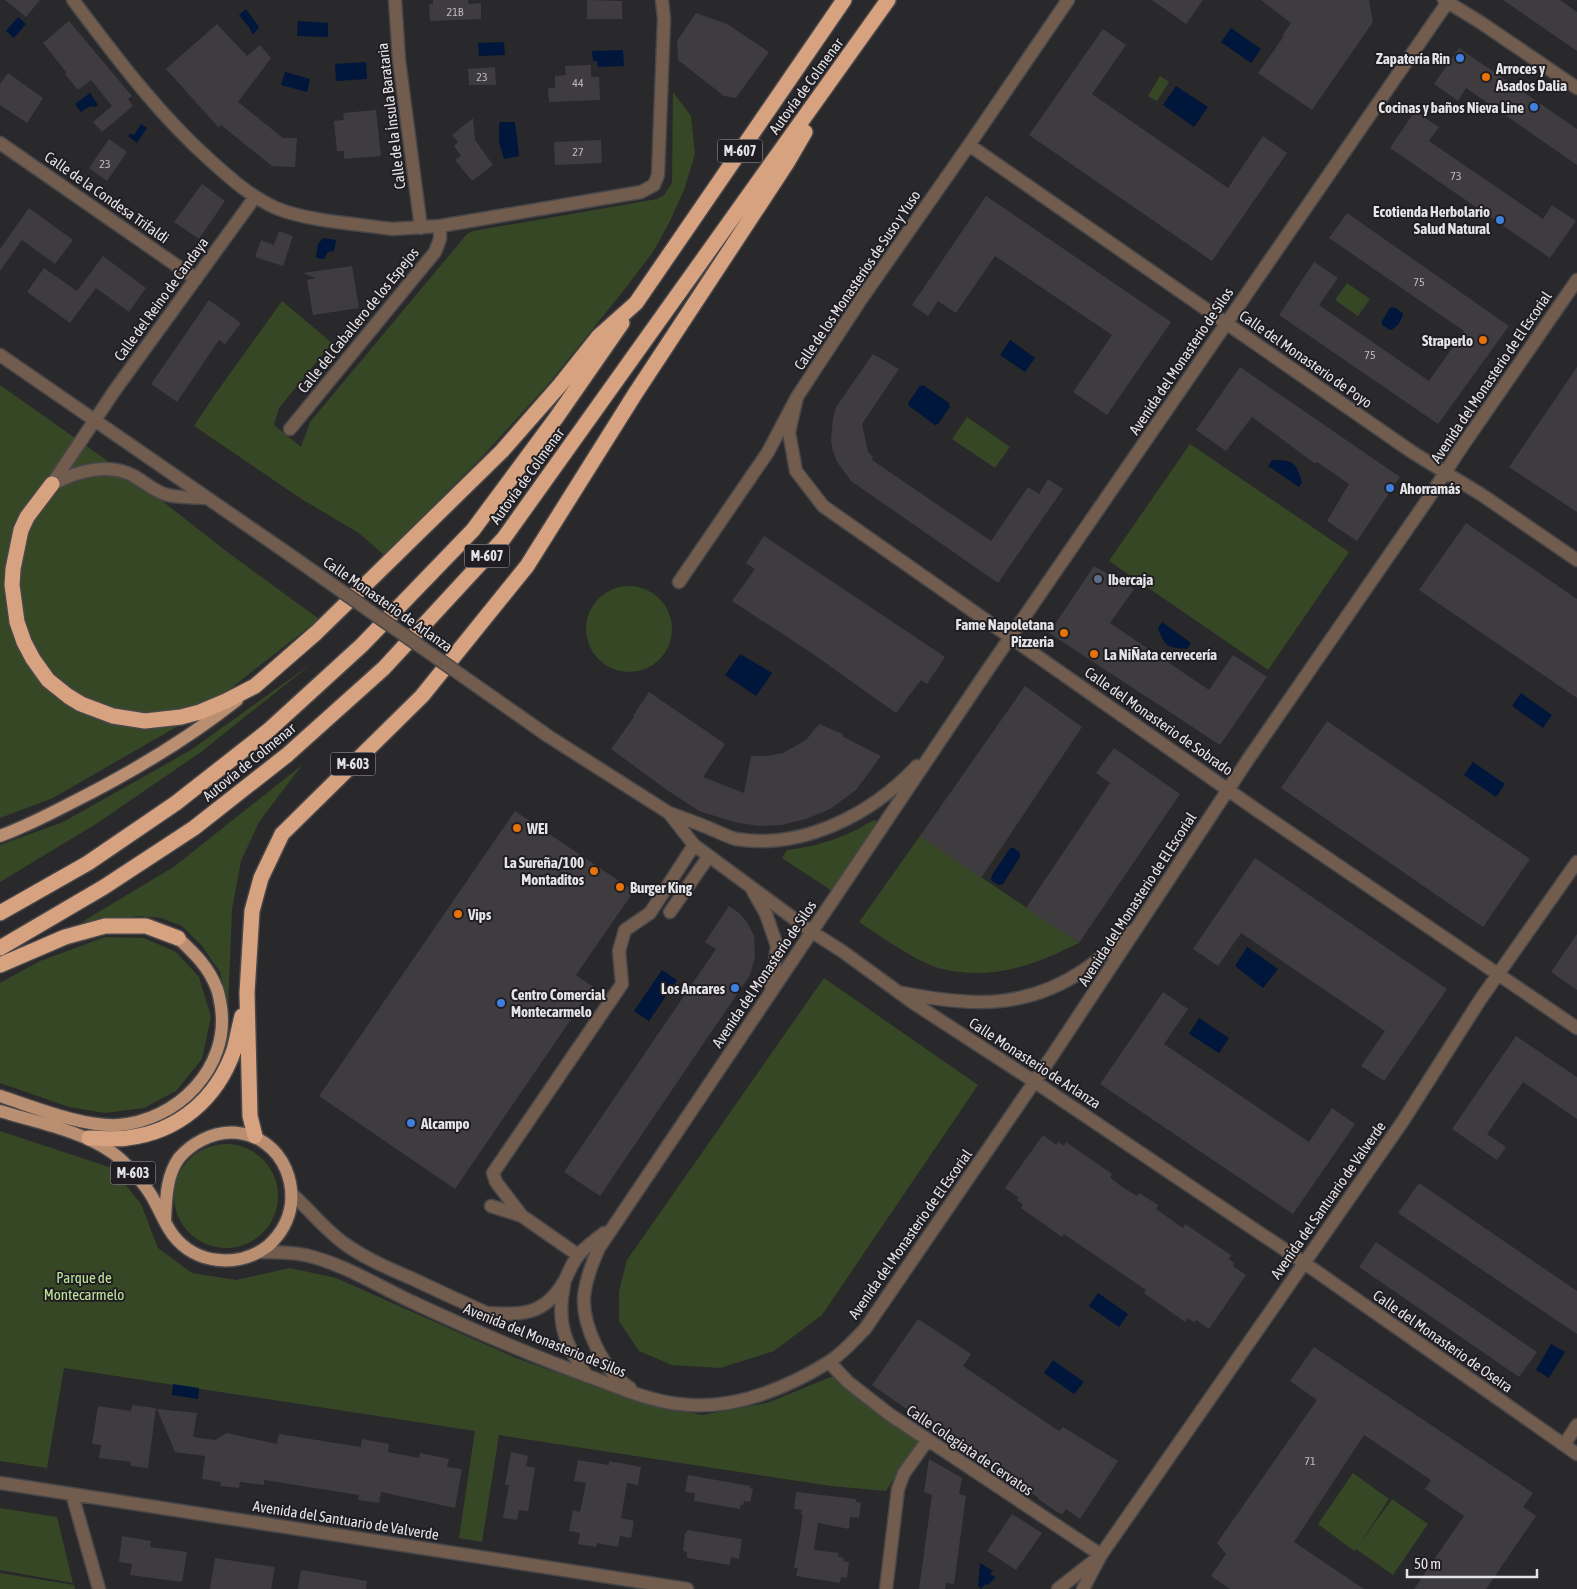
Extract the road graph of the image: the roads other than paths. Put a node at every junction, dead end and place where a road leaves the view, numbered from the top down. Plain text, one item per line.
1 (73, 0) edge
2 (395, 0) edge
3 (662, 0) edge
4 (844, 0) edge
5 (888, 0) edge
6 (1068, 0) edge
7 (1447, 1) edge
8 (855, 47) junction
9 (1577, 88) edge
10 (0, 143) edge
11 (969, 146) junction
12 (255, 197) junction
13 (440, 226) junction
14 (421, 228) junction
15 (196, 279) junction
16 (1577, 280) edge
17 (636, 303) junction
18 (1226, 323) junction
19 (0, 355) edge
20 (797, 397) junction
21 (95, 421) junction
22 (290, 428) dead end
23 (1445, 473) junction
24 (52, 484) junction
25 (209, 498) junction
26 (1577, 560) edge
27 (679, 582) dead end
28 (1010, 637) junction
29 (255, 686) junction
30 (941, 741) junction
31 (1229, 790) junction
32 (669, 813) junction
33 (0, 836) edge
34 (694, 845) junction
35 (709, 856) junction
36 (1577, 862) edge
37 (750, 887) junction
38 (670, 912) dead end
39 (0, 913) edge
40 (1142, 923) junction
41 (812, 932) junction
42 (178, 938) joint
43 (0, 948) edge
44 (0, 965) edge
45 (1498, 974) junction
46 (898, 992) junction
47 (247, 993) junction
48 (770, 994) junction
49 (1577, 1028) edge
50 (1035, 1082) junction
51 (0, 1096) edge
52 (0, 1111) edge
53 (255, 1136) junction
54 (89, 1138) junction
55 (292, 1194) junction
56 (491, 1206) dead end
57 (522, 1216) junction
58 (165, 1220) junction
59 (614, 1225) junction
60 (260, 1252) junction
61 (578, 1255) junction
62 (1303, 1262) junction
63 (565, 1281) junction
64 (829, 1362) junction
65 (587, 1376) junction
66 (638, 1393) junction
67 (1577, 1425) edge
68 (928, 1441) junction
69 (1564, 1445) junction
70 (1577, 1454) edge
71 (0, 1483) edge
72 (72, 1494) junction
73 (1101, 1555) junction
74 (99, 1589) edge
75 (686, 1589) edge
76 (886, 1589) edge
77 (1058, 1589) edge
78 (1083, 1589) edge

1 - 12 street, Calle del Caballero de los Espejos
2 - 14 street, Calle de la Ínsula Barataria
3 - 13 street, Calle del Caballero de los Espejos
4 - 17 highway, M-607
5 - 8 highway, Autovía de Colmenar / M-607
6 - 11 street, Calle de los Monasterios de Suso y Yuso
7 - 9 street
7 - 18 street, Avenida del Monasterio de Silos
8 - 43 highway, Autovía de Colmenar / M-607
8 - 47 highway, M-603
10 - 15 street, Calle de la Condesa Trifaldi
11 - 18 street, Calle del Monasterio de Poyo
11 - 20 street, Calle de los Monasterios de Suso y Yuso
12 - 14 street, Calle del Caballero de los Espejos
12 - 15 street, Calle del Reino de Candaya
13 - 14 street, Calle del Caballero de los Espejos
13 - 22 street, Calle del Caballero de los Espejos
15 - 21 street, Calle del Reino de Candaya
16 - 23 street, Avenida del Monasterio de El Escorial
17 - 29 highway
17 - 39 highway, Autovía de Colmenar / M-607
18 - 23 street, Calle del Monasterio de Poyo
18 - 28 street, Avenida del Monasterio de Silos
19 - 21 street, Calle Monasterio de Arlanza
20 - 27 street, Calle de los Monasterios de Suso y Yuso
20 - 28 street, Calle del Monasterio de Sobrado
21 - 24 street, Calle del Reino de Candaya
21 - 25 street, Calle Monasterio de Arlanza
23 - 26 street, Calle del Monasterio de Poyo
23 - 31 street, Avenida del Monasterio de El Escorial
24 - 25 street
24 - 29 highway
25 - 32 street, Calle Monasterio de Arlanza, bridge
28 - 30 street, Avenida del Monasterio de Silos
28 - 31 street, Calle del Monasterio de Sobrado
29 - 33 main road
30 - 32 street, Avenida del Monasterio de Silos
30 - 41 street, Avenida del Monasterio de Silos
31 - 40 street, Avenida del Monasterio de El Escorial
31 - 45 street, Calle del Monasterio de Sobrado
32 - 34 street, Calle Monasterio de Arlanza
34 - 35 street, Calle Monasterio de Arlanza
34 - 57 street
35 - 37 street, Calle Monasterio de Arlanza
35 - 38 street
36 - 45 street, Avenida del Santuario de Valverde
37 - 41 street, Calle Monasterio de Arlanza
37 - 48 street, Calle Monasterio de Arlanza
40 - 46 street
40 - 50 street, Avenida del Monasterio de El Escorial
41 - 46 street, Calle Monasterio de Arlanza
41 - 48 street, Avenida del Monasterio de Silos
42 - 44 highway
42 - 51 main road
45 - 49 street, Calle del Monasterio de Sobrado
45 - 62 street, Avenida del Santuario de Valverde
46 - 50 street, Calle Monasterio de Arlanza
47 - 53 highway
47 - 54 highway, M-603
48 - 59 street, Avenida del Monasterio de Silos
50 - 62 street, Calle Monasterio de Arlanza
50 - 64 street, Avenida del Monasterio de El Escorial
52 - 54 main road, M-603
53 - 55 main road
53 - 58 main road
54 - 58 main road, M-603
55 - 60 main road
55 - 63 street, Avenida del Monasterio de Silos
56 - 57 street
57 - 61 street
58 - 60 main road
59 - 61 street, Avenida del Monasterio de Silos
59 - 66 street, Avenida del Monasterio de Silos
60 - 65 street, Avenida del Monasterio de Silos
61 - 63 street, Avenida del Monasterio de Silos
62 - 69 street, Calle del Monasterio de Oseira
62 - 73 street, Avenida del Santuario de Valverde
63 - 65 street
64 - 66 street, Avenida del Monasterio de El Escorial
64 - 68 street, Calle Colegiata de Cervatos
65 - 66 street, Avenida del Monasterio de Silos
67 - 69 street
68 - 73 street, Calle Colegiata de Cervatos
68 - 76 street
69 - 70 street, Calle del Monasterio de Oseira
71 - 72 street, Avenida del Santuario de Valverde
72 - 74 street
72 - 75 street, Avenida del Santuario de Valverde
73 - 77 street, Avenida del Santuario de Valverde
73 - 78 street, Avenida del Santuario de Valverde

